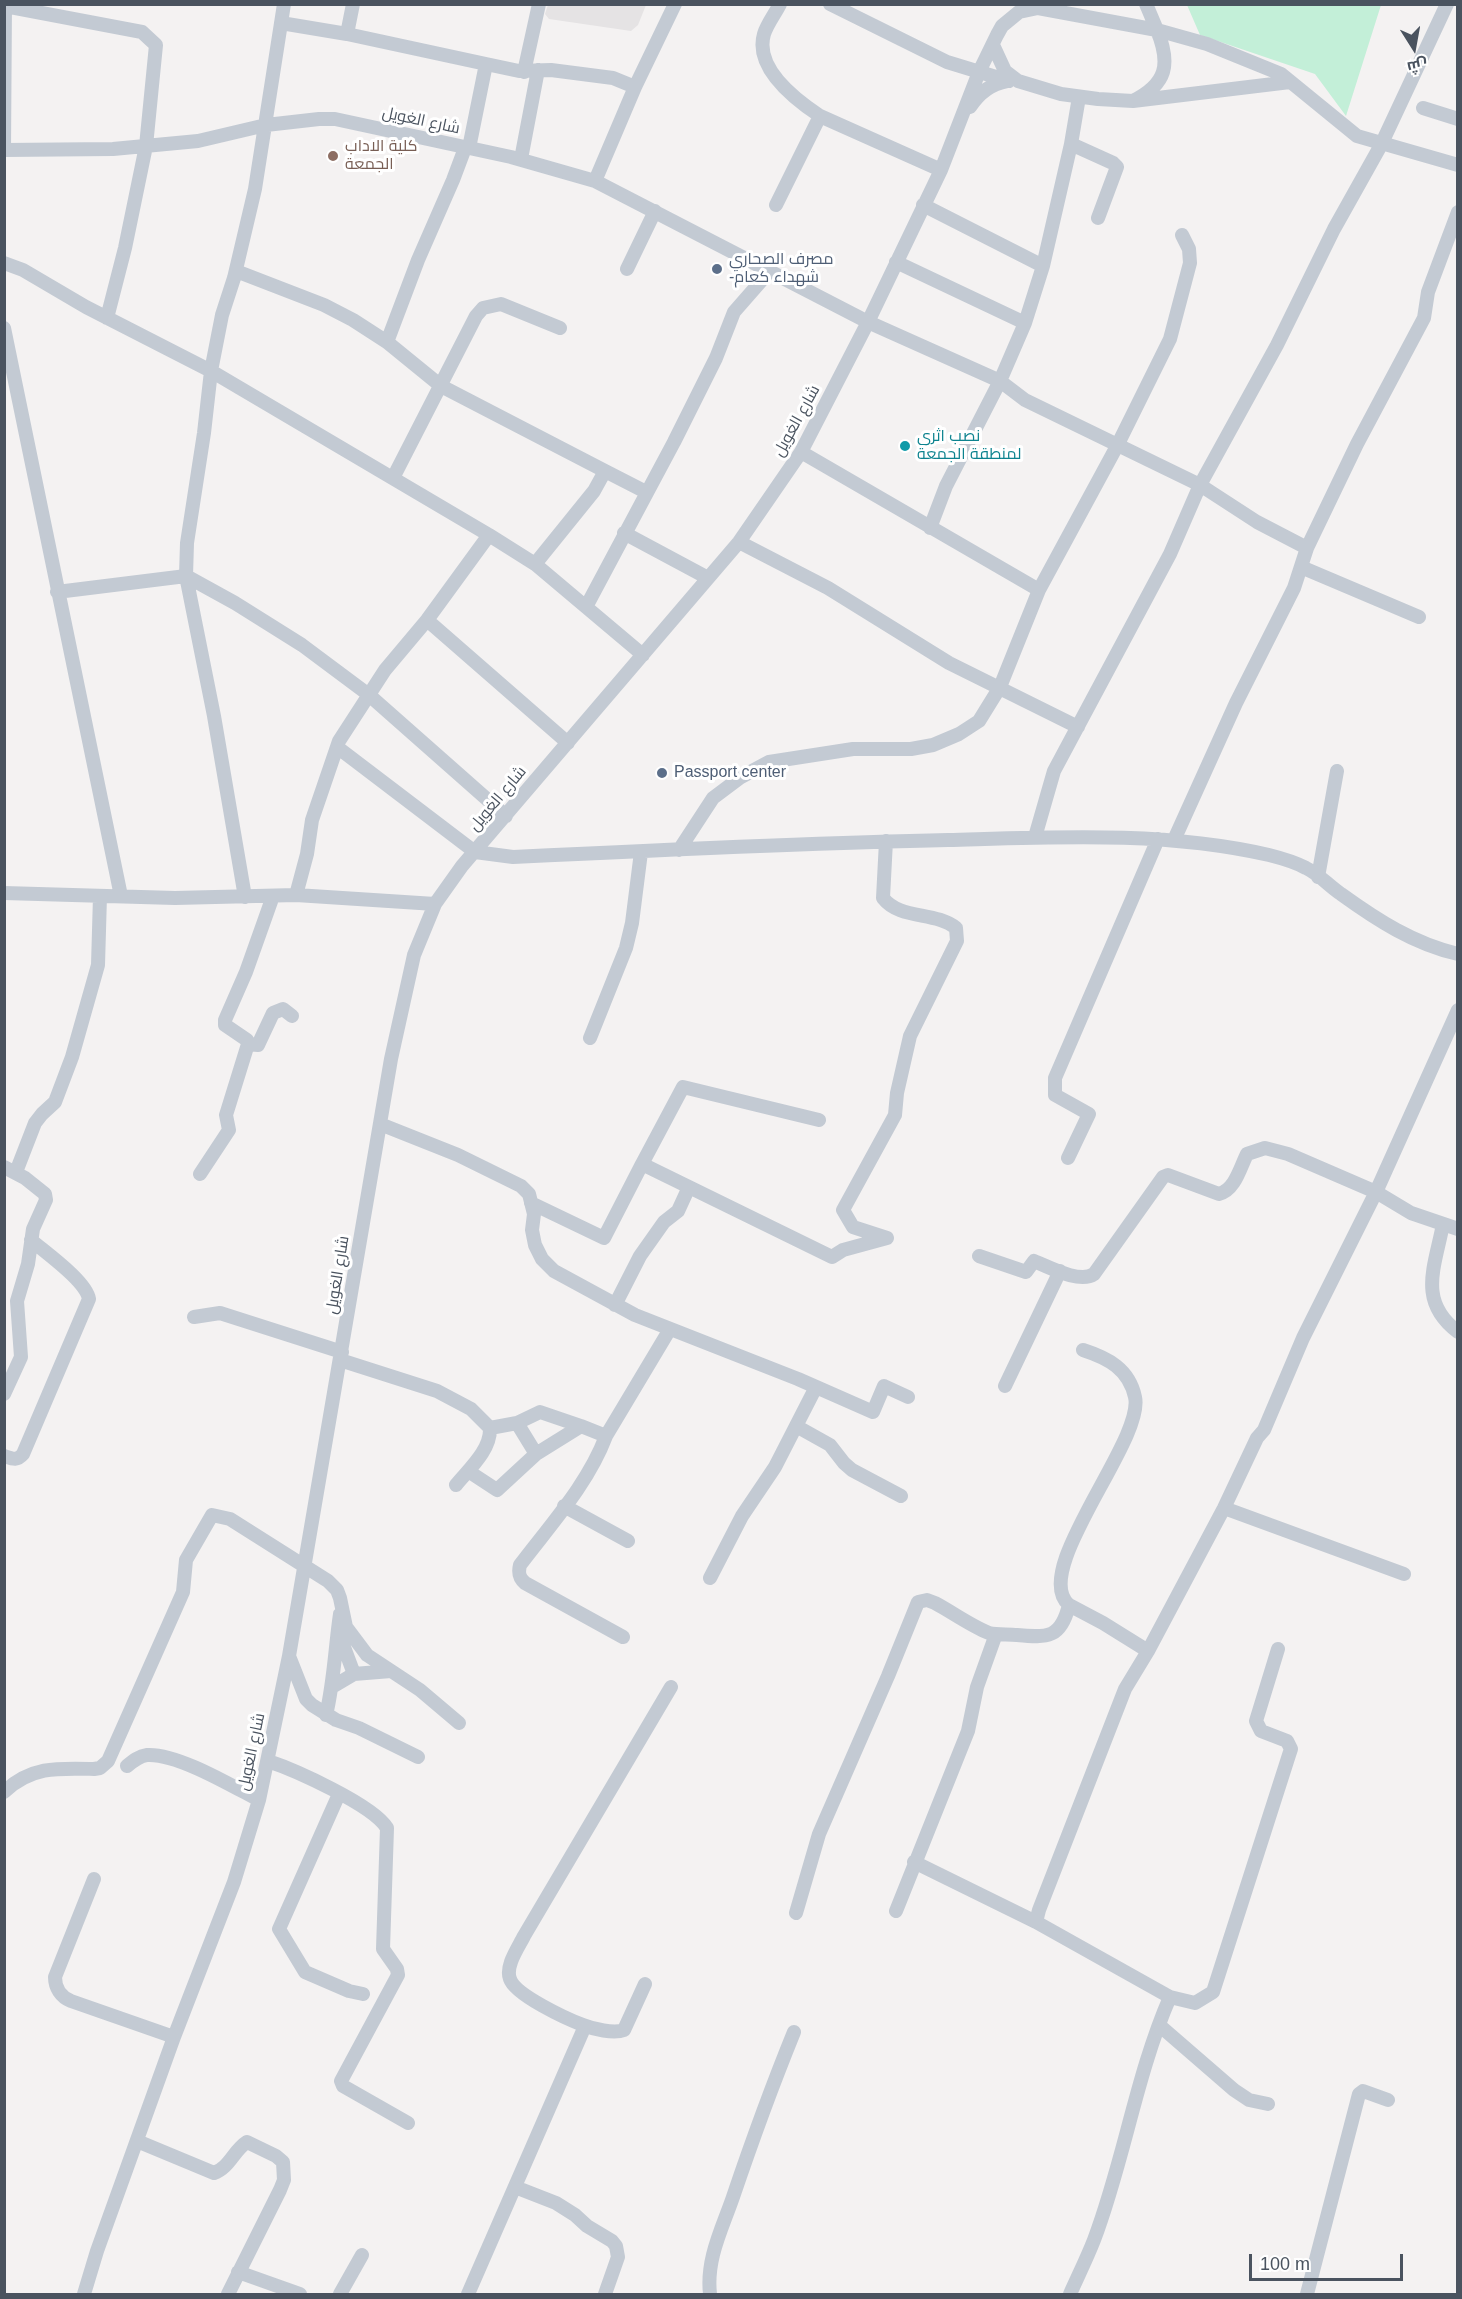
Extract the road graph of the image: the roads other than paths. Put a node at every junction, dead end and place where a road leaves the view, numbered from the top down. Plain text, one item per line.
1 (284, 4) edge
2 (353, 4) edge
3 (540, 4) edge
4 (675, 4) edge
5 (780, 4) edge
6 (830, 4) edge
7 (1146, 4) edge
8 (1447, 4) edge
9 (5, 5) edge
10 (1020, 8) edge
11 (281, 23) junction
12 (1157, 30) junction
13 (348, 34) junction
14 (993, 45) junction
15 (486, 64) junction
16 (531, 71) junction
17 (979, 72) junction
18 (1014, 81) junction
19 (1290, 82) junction
20 (635, 87) junction
21 (1079, 97) junction
22 (1133, 100) junction
23 (1423, 108) dead end
24 (820, 116) junction
25 (961, 116) junction
26 (1458, 118) edge
27 (267, 125) junction
28 (1071, 144) junction
29 (1381, 145) junction
30 (146, 146) junction
31 (467, 148) junction
32 (4, 150) edge
33 (521, 159) junction
34 (1458, 165) edge
35 (941, 170) junction
36 (595, 181) junction
37 (923, 205) junction
38 (776, 206) dead end
39 (655, 211) junction
40 (1458, 212) edge
41 (1098, 218) dead end
42 (1182, 235) dead end
43 (4, 262) edge
44 (896, 262) junction
45 (1043, 266) junction
46 (627, 269) dead end
47 (236, 271) junction
48 (769, 272) junction
49 (107, 318) junction
50 (868, 322) junction
51 (1025, 323) junction
52 (4, 328) edge
53 (560, 328) dead end
54 (387, 342) junction
55 (211, 371) junction
56 (1000, 381) junction
57 (441, 386) junction
58 (1117, 446) junction
59 (801, 452) junction
60 (605, 471) junction
61 (393, 478) junction
62 (1200, 485) junction
63 (646, 492) junction
64 (930, 528) junction
65 (624, 533) junction
66 (489, 535) junction
67 (739, 542) junction
68 (1307, 548) junction
69 (535, 564) junction
70 (1301, 567) junction
71 (186, 576) junction
72 (708, 578) junction
73 (1039, 590) junction
74 (57, 591) junction
75 (586, 608) junction
76 (1419, 617) dead end
77 (427, 620) junction
78 (643, 655) junction
79 (1000, 687) junction
80 (369, 695) junction
81 (1078, 727) junction
82 (568, 742) junction
83 (337, 747) junction
84 (1338, 771) dead end
85 (506, 816) junction
86 (1035, 837) junction
87 (1158, 839) junction
88 (1174, 840) junction
89 (886, 841) junction
90 (679, 850) junction
91 (475, 852) junction
92 (641, 852) junction
93 (1318, 877) junction
94 (4, 893) edge
95 (296, 895) junction
96 (100, 896) junction
97 (121, 896) junction
98 (273, 896) junction
99 (245, 897) junction
100 (435, 904) junction
101 (1458, 954) edge
102 (1458, 1010) edge
103 (292, 1016) dead end
104 (590, 1038) dead end
105 (248, 1044) junction
106 (819, 1120) dead end
107 (380, 1124) junction
108 (1068, 1158) dead end
109 (642, 1164) junction
110 (10, 1169) edge
111 (200, 1174) dead end
112 (689, 1187) junction
113 (1376, 1192) junction
114 (531, 1203) junction
115 (1443, 1224) junction
116 (1458, 1230) edge
117 (31, 1240) junction
118 (979, 1256) dead end
119 (1060, 1271) junction
120 (615, 1305) junction
121 (194, 1317) dead end
122 (670, 1329) junction
123 (1458, 1332) edge
124 (1083, 1350) dead end
125 (341, 1356) junction
126 (1005, 1386) dead end
127 (816, 1387) junction
128 (4, 1394) edge
129 (908, 1397) dead end
130 (517, 1423) junction
131 (581, 1426) junction
132 (796, 1426) junction
133 (490, 1428) junction
134 (606, 1436) junction
135 (536, 1454) junction
136 (4, 1456) edge
137 (468, 1471) junction
138 (456, 1485) dead end
139 (901, 1496) dead end
140 (564, 1506) junction
141 (1224, 1508) junction
142 (628, 1541) dead end
143 (304, 1567) junction
144 (1404, 1574) dead end
145 (710, 1578) dead end
146 (1069, 1605) junction
147 (342, 1606) junction
148 (338, 1631) junction
149 (996, 1634) junction
150 (623, 1637) dead end
151 (1278, 1649) dead end
152 (1148, 1651) junction
153 (289, 1656) junction
154 (391, 1671) junction
155 (354, 1674) junction
156 (332, 1687) junction
157 (671, 1687) dead end
158 (326, 1715) junction
159 (459, 1723) dead end
160 (418, 1757) dead end
161 (268, 1761) junction
162 (127, 1766) dead end
163 (4, 1792) edge
164 (339, 1794) junction
165 (259, 1800) junction
166 (914, 1862) junction
167 (94, 1879) dead end
168 (896, 1911) dead end
169 (796, 1913) dead end
170 (1036, 1922) junction
171 (645, 1984) dead end
172 (363, 1994) dead end
173 (1170, 1997) junction
174 (1159, 2025) junction
175 (585, 2026) junction
176 (794, 2032) dead end
177 (174, 2037) junction
178 (1388, 2100) dead end
179 (1268, 2104) dead end
180 (408, 2122) dead end
181 (137, 2141) junction
182 (515, 2187) junction
183 (97, 2251) junction
184 (362, 2254) dead end
185 (238, 2272) junction
186 (77, 2295) edge
187 (84, 2295) edge
188 (228, 2295) edge
189 (300, 2295) edge
190 (340, 2295) edge
191 (468, 2295) edge
192 (604, 2295) edge
193 (710, 2295) edge
194 (1070, 2295) edge
195 (1307, 2295) edge

1 - 11 street
2 - 13 street
3 - 16 street
4 - 20 street
5 - 24 street
6 - 17 street
7 - 12 street
8 - 29 street
9 - 30 street
9 - 32 street
10 - 12 street
10 - 14 street
11 - 13 street
11 - 27 street
12 - 19 street
12 - 22 street
13 - 15 street
14 - 17 street
14 - 18 street
15 - 16 street
15 - 31 street
16 - 20 street
16 - 33 street
17 - 18 street
17 - 25 street
18 - 21 street
18 - 25 street
19 - 22 street
19 - 29 street
20 - 36 street
21 - 22 street
21 - 28 street
23 - 26 street
24 - 35 street
24 - 38 street
25 - 35 street
27 - 30 street, شارع الغويل
27 - 31 street, شارع الغويل
27 - 47 street
28 - 41 street
28 - 45 street
29 - 34 street
29 - 62 street
30 - 32 street, شارع الغويل
30 - 49 street
31 - 33 street, شارع الغويل
31 - 54 street
33 - 36 street, شارع الغويل
35 - 37 street
36 - 39 street, شارع الغويل
37 - 44 street
37 - 45 street
39 - 46 street
39 - 48 street, شارع الغويل
40 - 68 street
42 - 58 street
43 - 49 street
44 - 50 street
44 - 51 street
45 - 51 street
47 - 54 street
47 - 55 street
48 - 50 street, شارع الغويل
48 - 63 street
49 - 55 street
50 - 56 street
50 - 59 street, شارع الغويل
51 - 56 street
52 - 74 street
53 - 57 street
54 - 57 street
55 - 61 street
55 - 71 street
56 - 58 street
56 - 64 street
57 - 60 street
57 - 61 street
58 - 62 street
58 - 73 street
59 - 64 street
59 - 67 street, شارع الغويل
60 - 63 street
60 - 69 street
61 - 66 street
62 - 68 street
62 - 81 street
63 - 65 street
64 - 73 street
65 - 72 street
65 - 75 street
66 - 69 street
66 - 77 street
67 - 72 street, شارع الغويل
67 - 79 street
68 - 70 street
69 - 75 street
70 - 76 street
70 - 88 street
71 - 74 street
71 - 80 street
71 - 99 street
72 - 78 street, شارع الغويل
73 - 79 street
74 - 97 street
75 - 78 street
77 - 80 street
77 - 82 street
78 - 82 street, شارع الغويل
79 - 81 street
79 - 90 street
80 - 83 street
80 - 85 street
81 - 86 street
82 - 85 street, شارع الغويل
83 - 91 street
83 - 95 street
84 - 93 street
85 - 91 street, شارع الغويل
86 - 87 street
86 - 89 street
87 - 88 street
87 - 108 street
88 - 93 street
89 - 90 street
89 - 112 street
90 - 92 street
91 - 92 street
91 - 100 street, شارع الغويل
92 - 104 street
93 - 101 street
94 - 96 street
95 - 98 street
95 - 100 street
96 - 97 street
96 - 110 street
97 - 99 street
98 - 99 street
98 - 105 street
100 - 107 street, شارع الغويل
102 - 113 street
103 - 105 street
105 - 111 street
106 - 109 street
107 - 114 street
107 - 125 street, شارع الغويل
109 - 112 street
109 - 114 street
110 - 117 street
112 - 120 street
113 - 115 street
113 - 119 street
113 - 141 street
114 - 120 street
115 - 116 street
115 - 123 street
117 - 128 street
117 - 136 street
118 - 119 street
119 - 126 street
120 - 122 street
121 - 125 street
122 - 127 street
122 - 134 street
124 - 146 street
125 - 133 street
125 - 143 street, شارع الغويل
127 - 129 street
127 - 132 street
130 - 131 street
130 - 133 street
130 - 135 street
131 - 134 street
131 - 135 street
132 - 139 street
132 - 145 street
133 - 137 street
134 - 140 street
135 - 137 street
137 - 138 street
140 - 142 street
140 - 150 street
141 - 144 street
141 - 152 street
143 - 147 street
143 - 153 street, شارع الغويل
143 - 163 street
146 - 149 street
146 - 152 street
147 - 148 street
147 - 154 street
148 - 155 street
148 - 156 street
149 - 166 street
149 - 169 street
151 - 173 street
152 - 170 street
153 - 158 street
153 - 161 street, شارع الغويل
154 - 155 street
154 - 159 street
155 - 156 street
156 - 158 street
157 - 175 street
158 - 160 street
161 - 164 street
161 - 165 street, شارع الغويل
162 - 165 street
164 - 172 street
164 - 180 street
165 - 177 street, شارع الغويل
166 - 168 street
166 - 170 street
167 - 177 street
170 - 173 street
171 - 175 street
173 - 174 street
174 - 179 street
174 - 194 street
175 - 182 street
176 - 193 street
177 - 181 street, شارع الغويل
178 - 195 street
181 - 183 street, شارع الغويل
181 - 185 street
182 - 191 street
182 - 192 street
183 - 186 street, شارع الغويل
183 - 187 street, شارع الغويل
184 - 190 street
185 - 188 street
185 - 189 street

